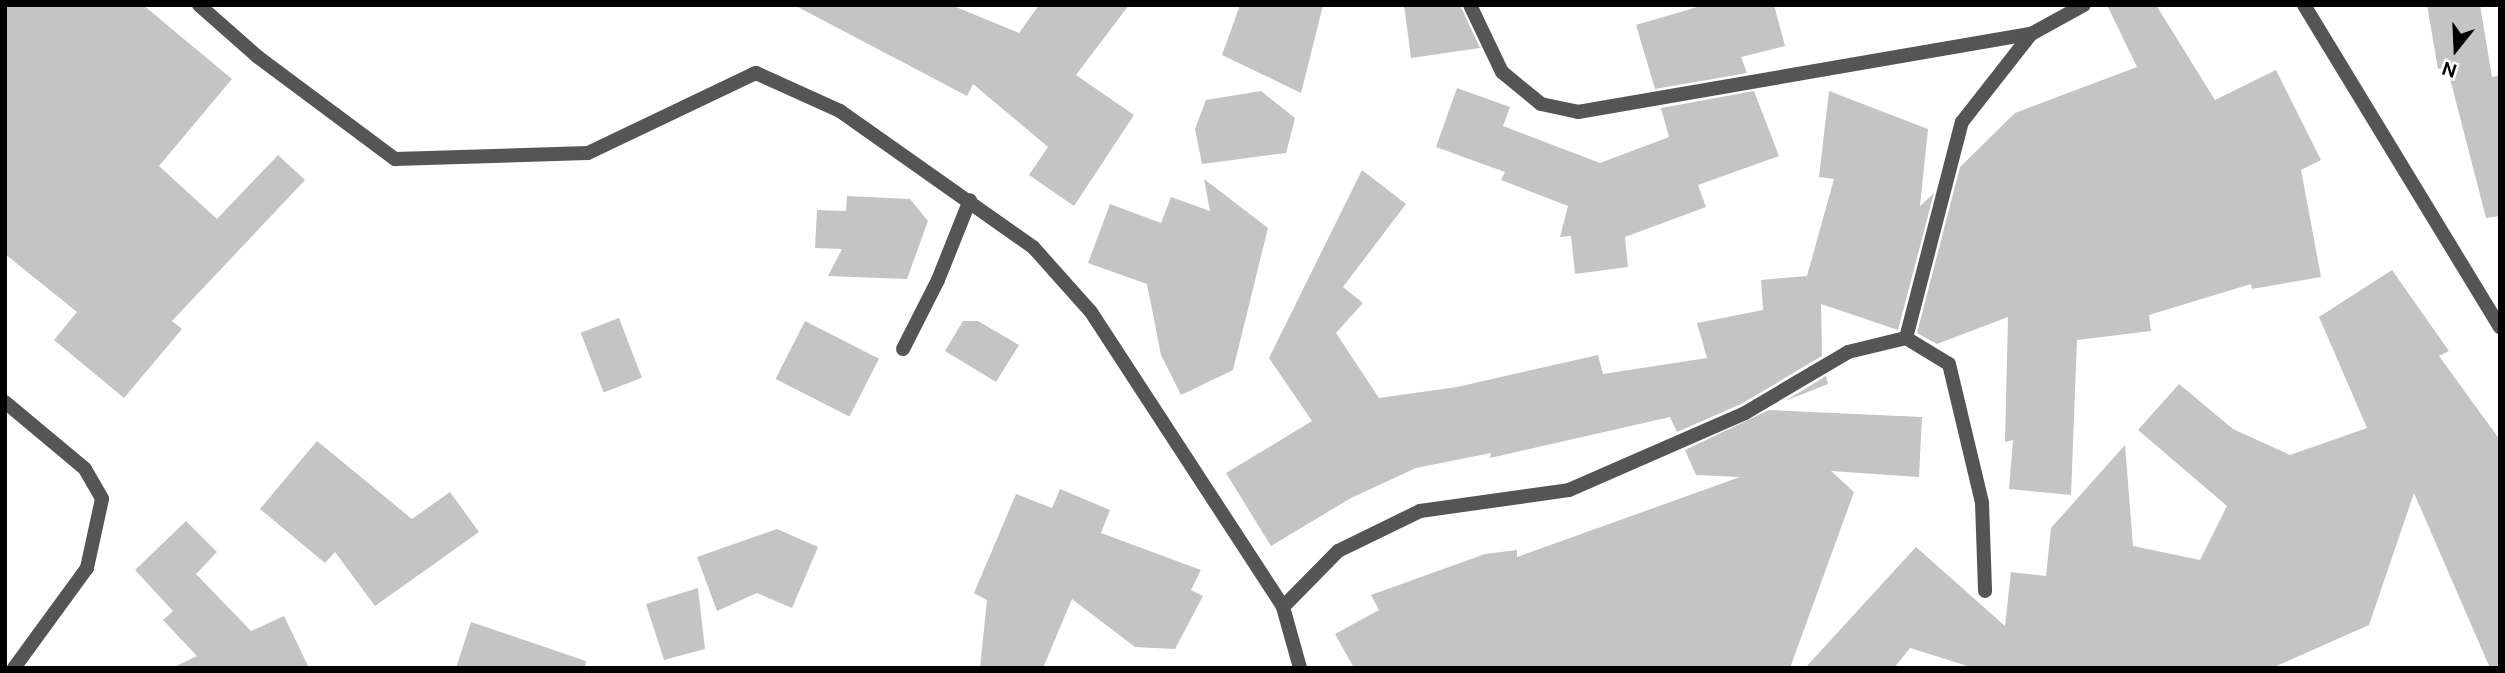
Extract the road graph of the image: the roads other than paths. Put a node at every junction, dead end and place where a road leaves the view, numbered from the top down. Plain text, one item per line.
1 (199, 5) edge
2 (1471, 5) edge
3 (2084, 5) edge
4 (2304, 5) edge
5 (2031, 34) junction
6 (970, 200) junction
7 (2500, 327) edge
8 (1906, 338) junction
9 (903, 349) dead end
10 (5, 402) edge
11 (1985, 591) dead end
12 (1283, 607) junction
13 (14, 668) edge
14 (1300, 668) edge

1 - 6 street
2 - 5 street
3 - 5 street
4 - 7 street
5 - 8 street
6 - 9 street
6 - 12 street
8 - 11 street
8 - 12 street
10 - 13 street
12 - 14 street

